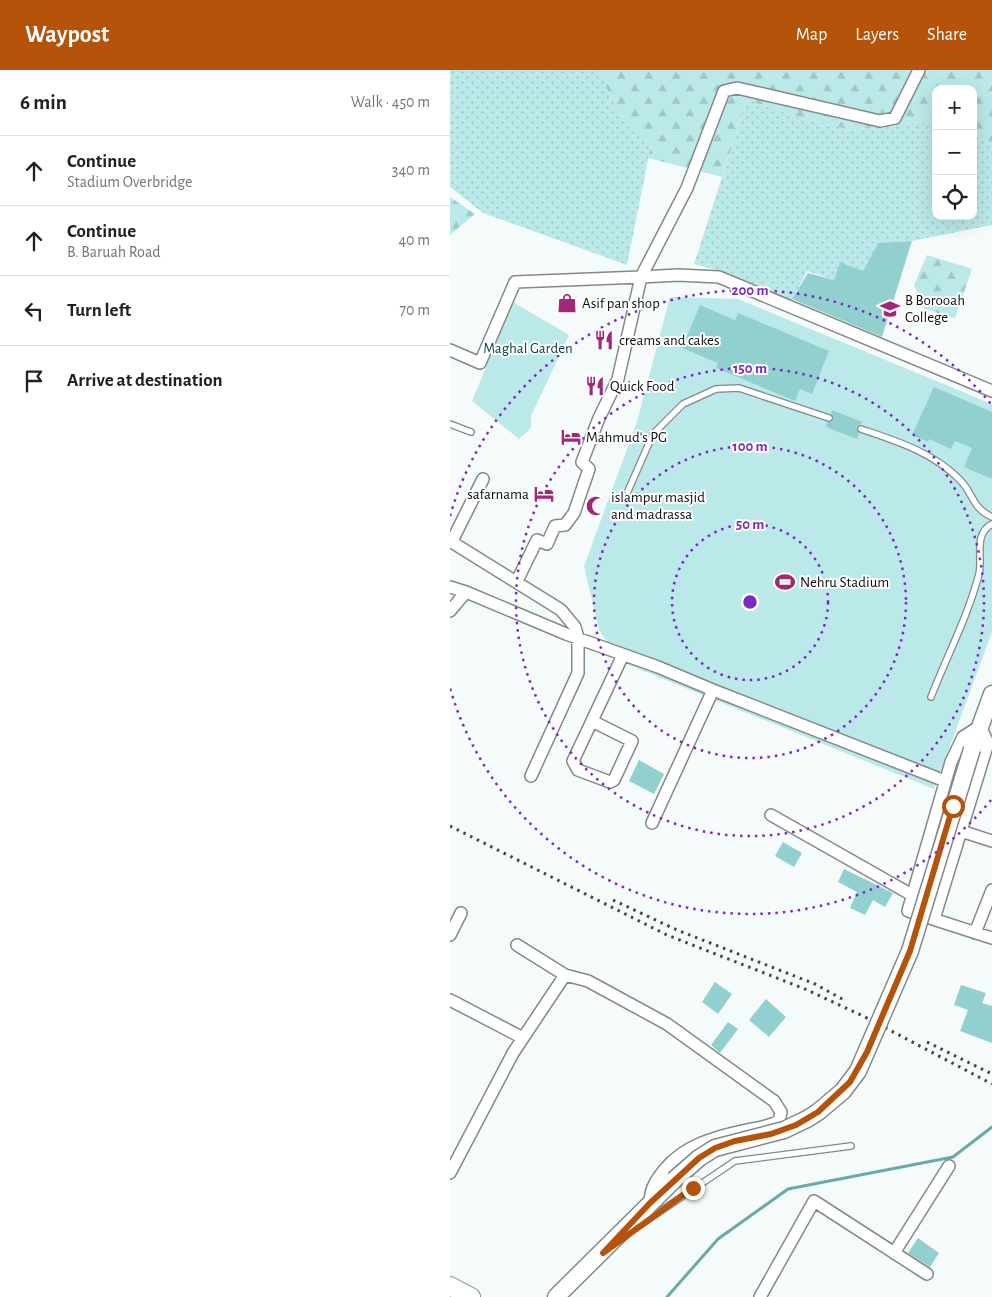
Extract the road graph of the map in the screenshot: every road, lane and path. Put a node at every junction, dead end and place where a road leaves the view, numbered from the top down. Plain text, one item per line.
1 (919, 70) edge
2 (641, 277) junction
3 (450, 350) edge
4 (992, 391) edge
5 (829, 418) dead end
6 (450, 424) edge
7 (861, 429) dead end
8 (471, 432) dead end
9 (483, 478) dead end
10 (628, 491) dead end
11 (992, 517) edge
12 (992, 524) edge
13 (451, 541) edge
14 (516, 581) junction
15 (450, 587) edge
16 (466, 592) junction
17 (450, 611) edge
18 (578, 638) junction
19 (623, 655) junction
20 (712, 690) junction
21 (992, 694) edge
22 (931, 697) dead end
23 (592, 721) junction
24 (980, 726) junction
25 (987, 764) edge
26 (531, 776) dead end
27 (945, 781) junction
28 (771, 815) dead end
29 (652, 823) dead end
30 (961, 831) junction
31 (992, 842) edge
32 (992, 890) edge
33 (912, 894) junction
34 (461, 913) dead end
35 (934, 919) junction
36 (975, 933) junction
37 (450, 935) edge
38 (992, 938) edge
39 (517, 945) dead end
40 (565, 975) junction
41 (450, 1000) edge
42 (523, 1038) junction
43 (851, 1146) dead end
44 (948, 1166) dead end
45 (450, 1173) edge
46 (650, 1203) junction
47 (603, 1253) junction
48 (894, 1253) junction
49 (927, 1274) dead end
50 (578, 1277) junction
51 (450, 1286) edge
52 (471, 1297) edge
53 (556, 1297) edge
54 (572, 1297) edge
55 (760, 1297) edge

1 - 2 street
2 - 3 street
2 - 4 street
2 - 14 street
5 - 10 lane
6 - 8 lane
7 - 11 lane
9 - 13 street
12 - 22 lane
13 - 14 street
14 - 18 street
15 - 16 street
16 - 17 street
16 - 18 street
18 - 19 street
18 - 26 street
19 - 20 street
19 - 23 street
20 - 27 street
20 - 29 street
21 - 24 main road
23 - 23 street
24 - 25 street
24 - 27 street
24 - 46 main road, bridge
25 - 30 street
27 - 33 street
28 - 33 street
30 - 31 street
30 - 35 street
32 - 36 street
33 - 35 street
34 - 37 street
35 - 36 street
36 - 38 street
39 - 40 street
40 - 42 street
40 - 46 street
41 - 42 street
42 - 45 street
43 - 47 lane
44 - 48 street
46 - 47 main road
47 - 50 main road
48 - 49 street
48 - 55 street
50 - 53 main road
50 - 54 main road
51 - 52 main road

